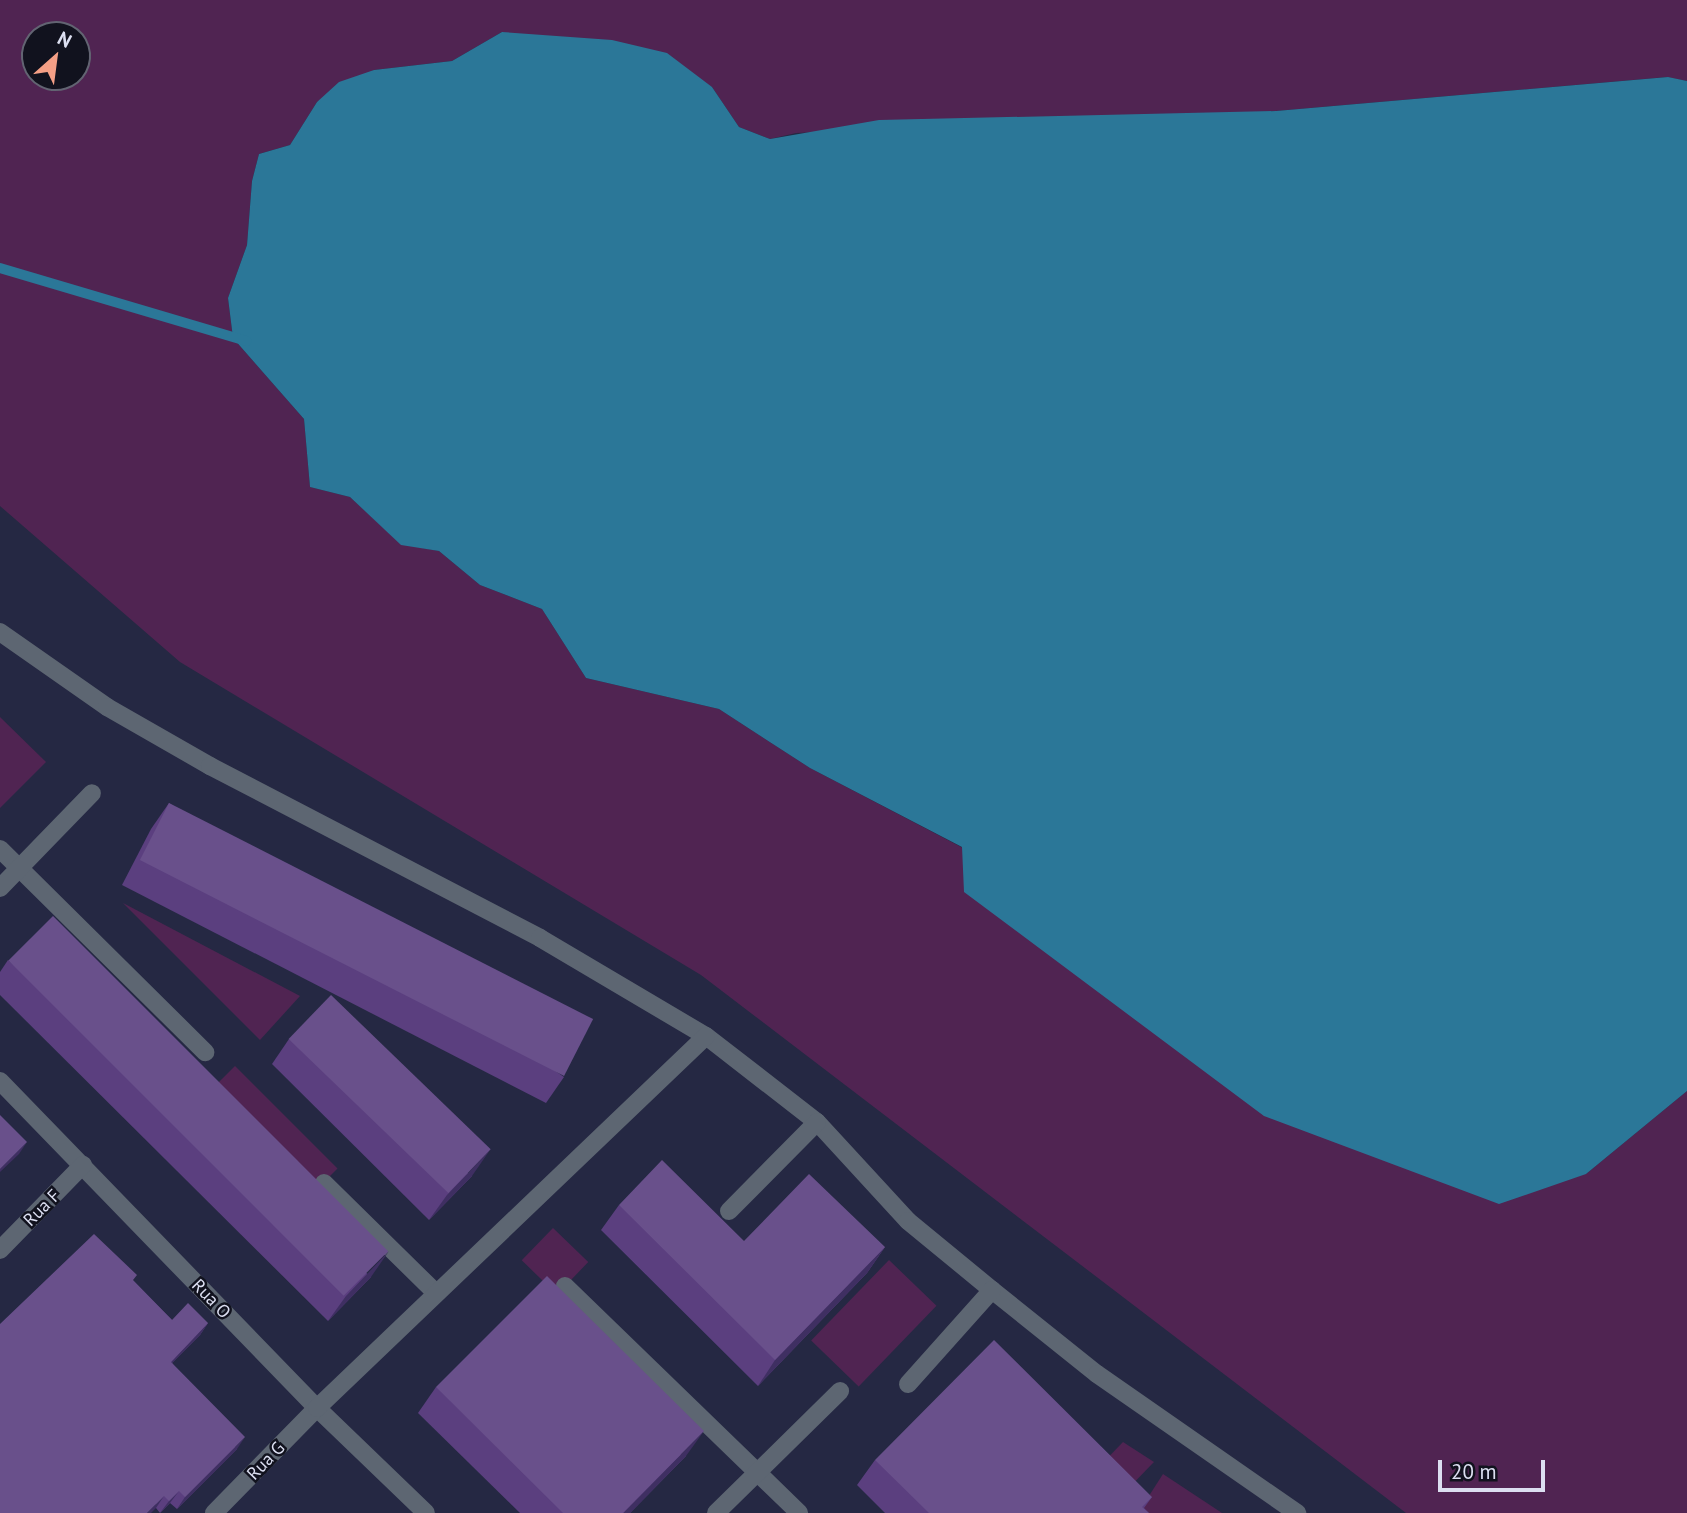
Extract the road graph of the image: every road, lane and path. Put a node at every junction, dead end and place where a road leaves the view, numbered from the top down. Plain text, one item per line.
1 (0, 632) edge
2 (92, 793) dead end
3 (0, 849) edge
4 (20, 869) junction
5 (0, 888) edge
6 (706, 1036) junction
7 (205, 1052) dead end
8 (0, 1081) edge
9 (817, 1122) junction
10 (83, 1165) junction
11 (324, 1183) edge
12 (729, 1211) dead end
13 (0, 1250) edge
14 (565, 1286) dead end
15 (992, 1290) junction
16 (436, 1293) junction
17 (908, 1384) dead end
18 (840, 1391) dead end
19 (317, 1408) junction
20 (759, 1471) junction
21 (214, 1513) edge
22 (426, 1513) edge
23 (716, 1513) edge
24 (799, 1513) edge
25 (1297, 1513) edge

1 - 6 street
2 - 4 street
3 - 4 street
4 - 5 street
4 - 7 street
6 - 9 street
6 - 16 street, Rua G
8 - 10 street, Rua O
9 - 12 street
9 - 15 street
10 - 13 street, Rua F
10 - 19 street, Rua O
11 - 16 street
14 - 20 street
15 - 17 street
15 - 25 street
16 - 19 street, Rua G
18 - 20 street
19 - 21 street, Rua G
19 - 22 street, Rua O
20 - 23 street
20 - 24 street

